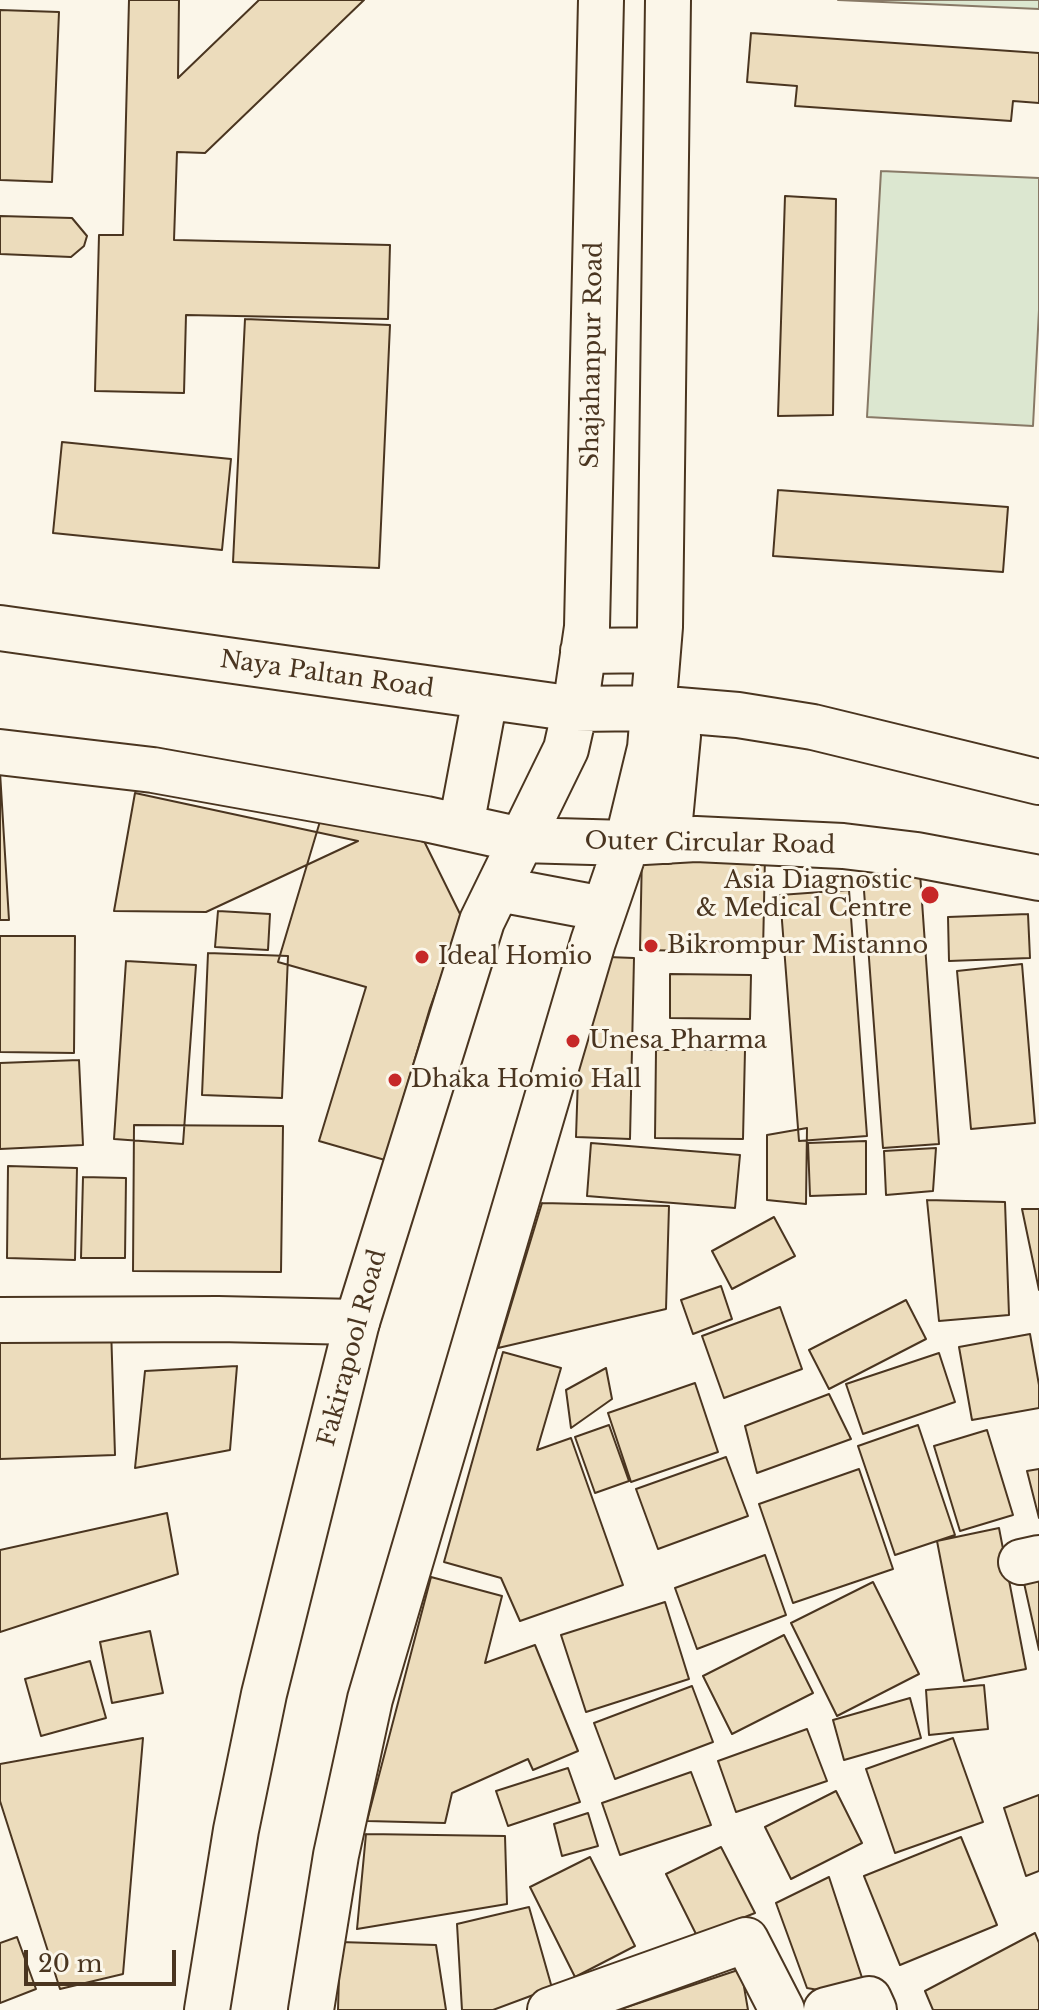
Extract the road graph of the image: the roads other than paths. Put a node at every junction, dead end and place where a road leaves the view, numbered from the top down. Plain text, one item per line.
1 (601, 0) edge
2 (668, 0) edge
3 (0, 628) edge
4 (658, 650) junction
5 (583, 651) junction
6 (485, 698) junction
7 (575, 709) junction
8 (667, 710) junction
9 (0, 752) edge
10 (1039, 782) edge
11 (461, 826) junction
12 (521, 840) junction
13 (648, 842) junction
14 (1039, 878) edge
15 (498, 889) junction
16 (604, 909) junction
17 (0, 1320) edge
18 (357, 1322) junction
19 (207, 2010) edge
20 (311, 2010) edge
21 (550, 2010) edge
22 (782, 2010) edge
23 (826, 2010) edge
24 (874, 2010) edge

1 - 5 main road, Shajahanpur Road
2 - 4 main road
3 - 6 main road, Naya Paltan Road
4 - 5 main road
4 - 8 main road
5 - 7 main road, Shajahanpur Road
6 - 7 main road, Naya Paltan Road
6 - 11 main road
7 - 8 main road, Naya Paltan Road
7 - 12 main road, Fakirapool Road
8 - 10 main road
8 - 13 main road
9 - 11 main road
11 - 12 main road
12 - 13 main road, Outer Circular Road
12 - 15 main road, Fakirapool Road
13 - 14 main road, Outer Circular Road
13 - 16 main road
15 - 16 main road
15 - 18 main road, Fakirapool Road
16 - 20 main road
17 - 18 main road
18 - 19 main road, Fakirapool Road
21 - 22 main road
23 - 24 main road

